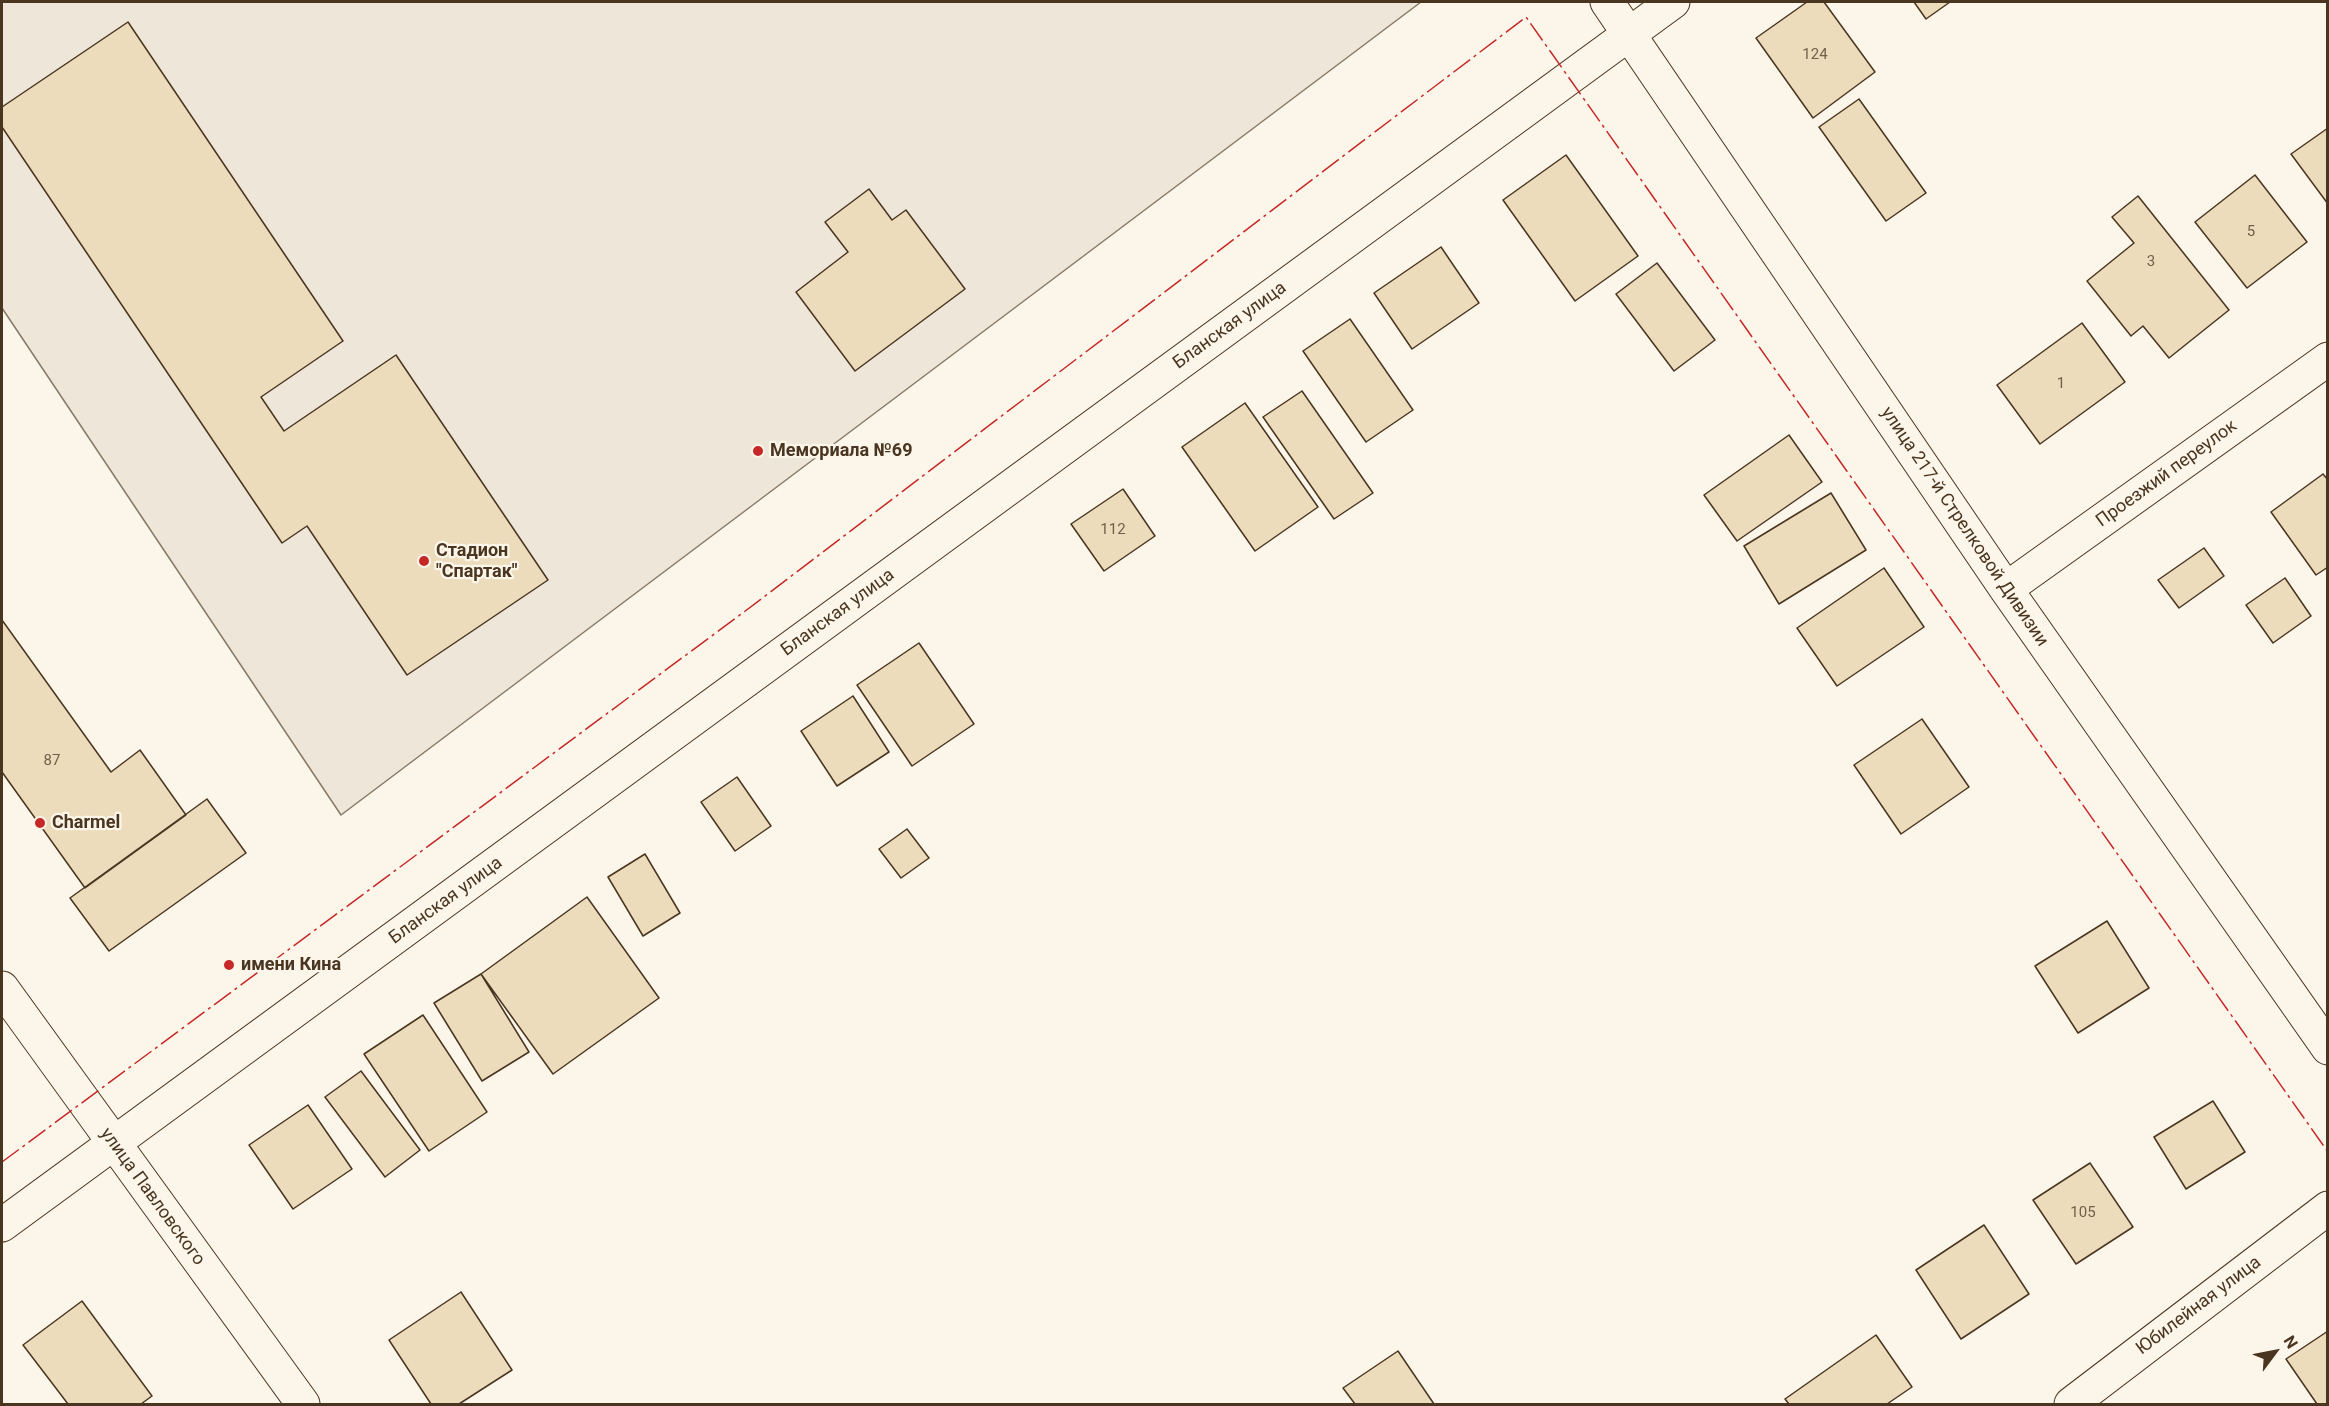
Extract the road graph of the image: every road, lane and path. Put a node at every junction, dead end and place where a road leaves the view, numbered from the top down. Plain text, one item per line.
1 (1607, 2) edge
2 (1673, 2) edge
3 (1629, 33) junction
4 (2328, 359) edge
5 (2006, 589) junction
6 (2, 988) edge
7 (2328, 1048) edge
8 (114, 1144) junction
9 (2328, 1208) edge
10 (2, 1225) edge
11 (303, 1404) edge
12 (2071, 1404) edge

1 - 3 street, улица 217-й Стрелковой Дивизии
2 - 3 street, Бланская улица
3 - 5 street, улица 217-й Стрелковой Дивизии
3 - 8 street, Бланская улица
4 - 5 street, Проезжий переулок
5 - 7 street, улица 217-й Стрелковой Дивизии
6 - 8 street, улица Павловского
8 - 10 street, Бланская улица
8 - 11 street, улица Павловского
9 - 12 street, Юбилейная улица

